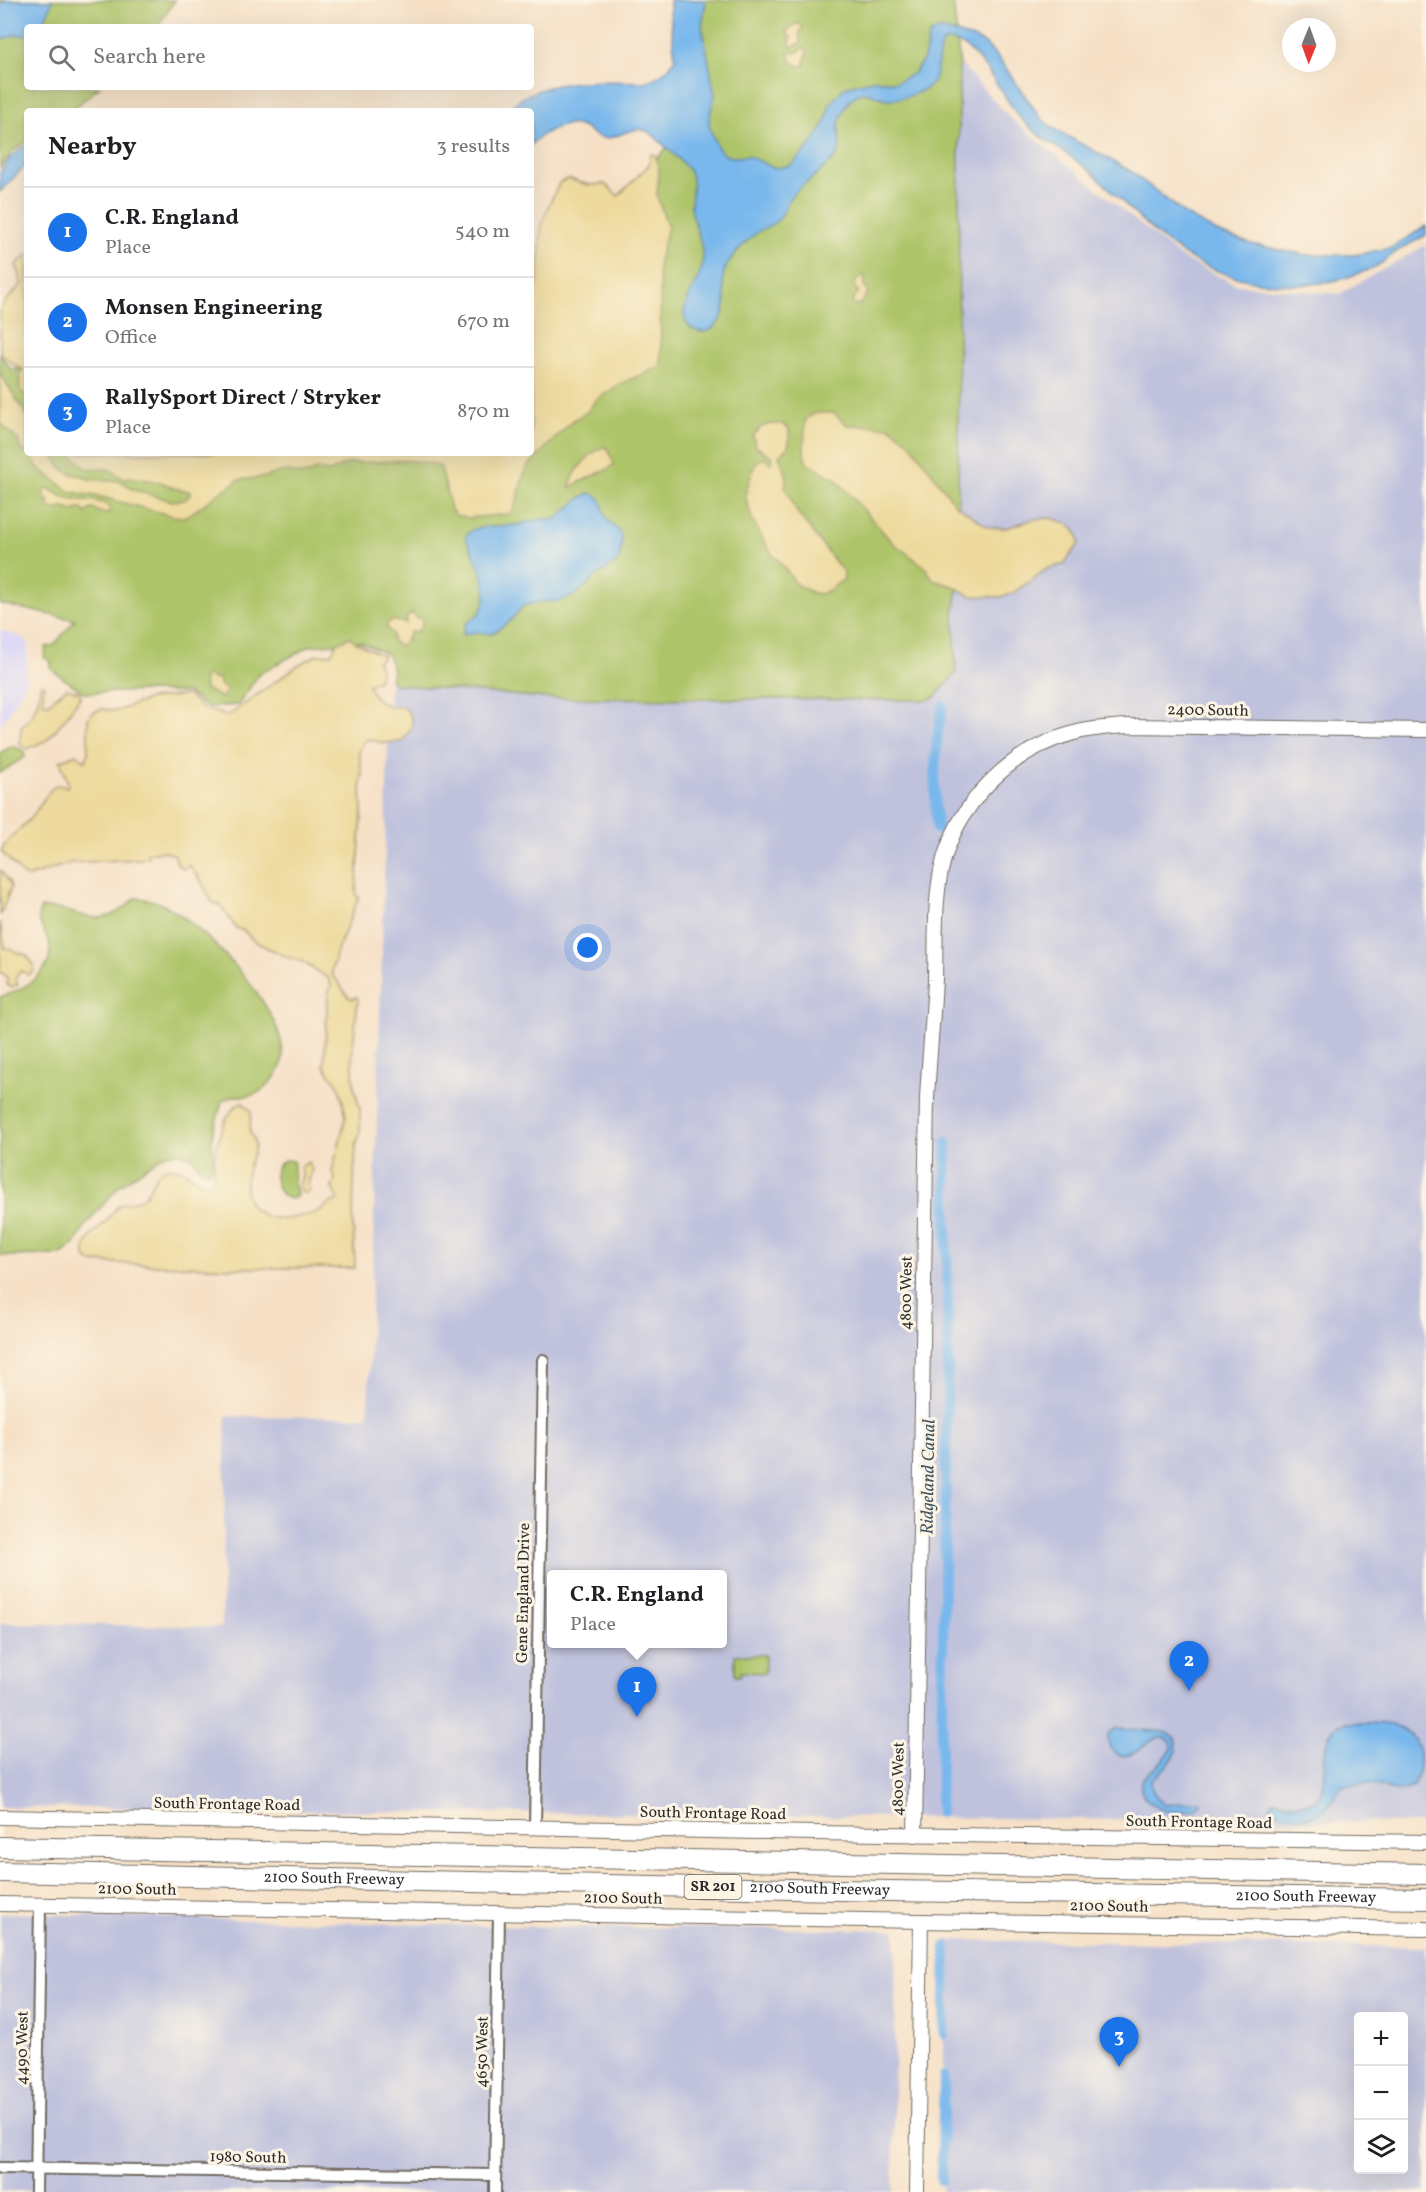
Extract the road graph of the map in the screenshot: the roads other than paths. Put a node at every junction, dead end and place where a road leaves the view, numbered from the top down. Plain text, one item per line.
1 (1426, 730) edge
2 (1000, 772) joint
3 (543, 1359) dead end
4 (0, 1817) edge
5 (535, 1827) junction
6 (915, 1835) junction
7 (1426, 1842) edge
8 (0, 1847) edge
9 (0, 1872) edge
10 (1426, 1874) edge
11 (1426, 1899) edge
12 (0, 1904) edge
13 (40, 1905) junction
14 (499, 1913) junction
15 (921, 1921) junction
16 (1426, 1929) edge
17 (0, 2168) edge
18 (36, 2169) junction
19 (495, 2175) junction
20 (36, 2192) edge
21 (495, 2192) edge
22 (917, 2192) edge

1 - 2 street, 2400 South
2 - 6 street, 4800 West
3 - 5 street, Gene England Drive
4 - 5 street, South Frontage Road
5 - 6 street, South Frontage Road
6 - 7 street, South Frontage Road
8 - 10 highway, 2100 South Freeway / SR 201
9 - 11 highway, 2100 South Freeway / SR 201
12 - 13 street, 2100 South
13 - 14 street, 2100 South
13 - 18 street, 4490 West
14 - 15 street, 2100 South
14 - 19 street, 4650 West
15 - 16 street, 2100 South
15 - 22 street
17 - 18 street, 1980 South
18 - 19 street, 1980 South
18 - 20 street, 4490 West
19 - 21 street, 4650 West

